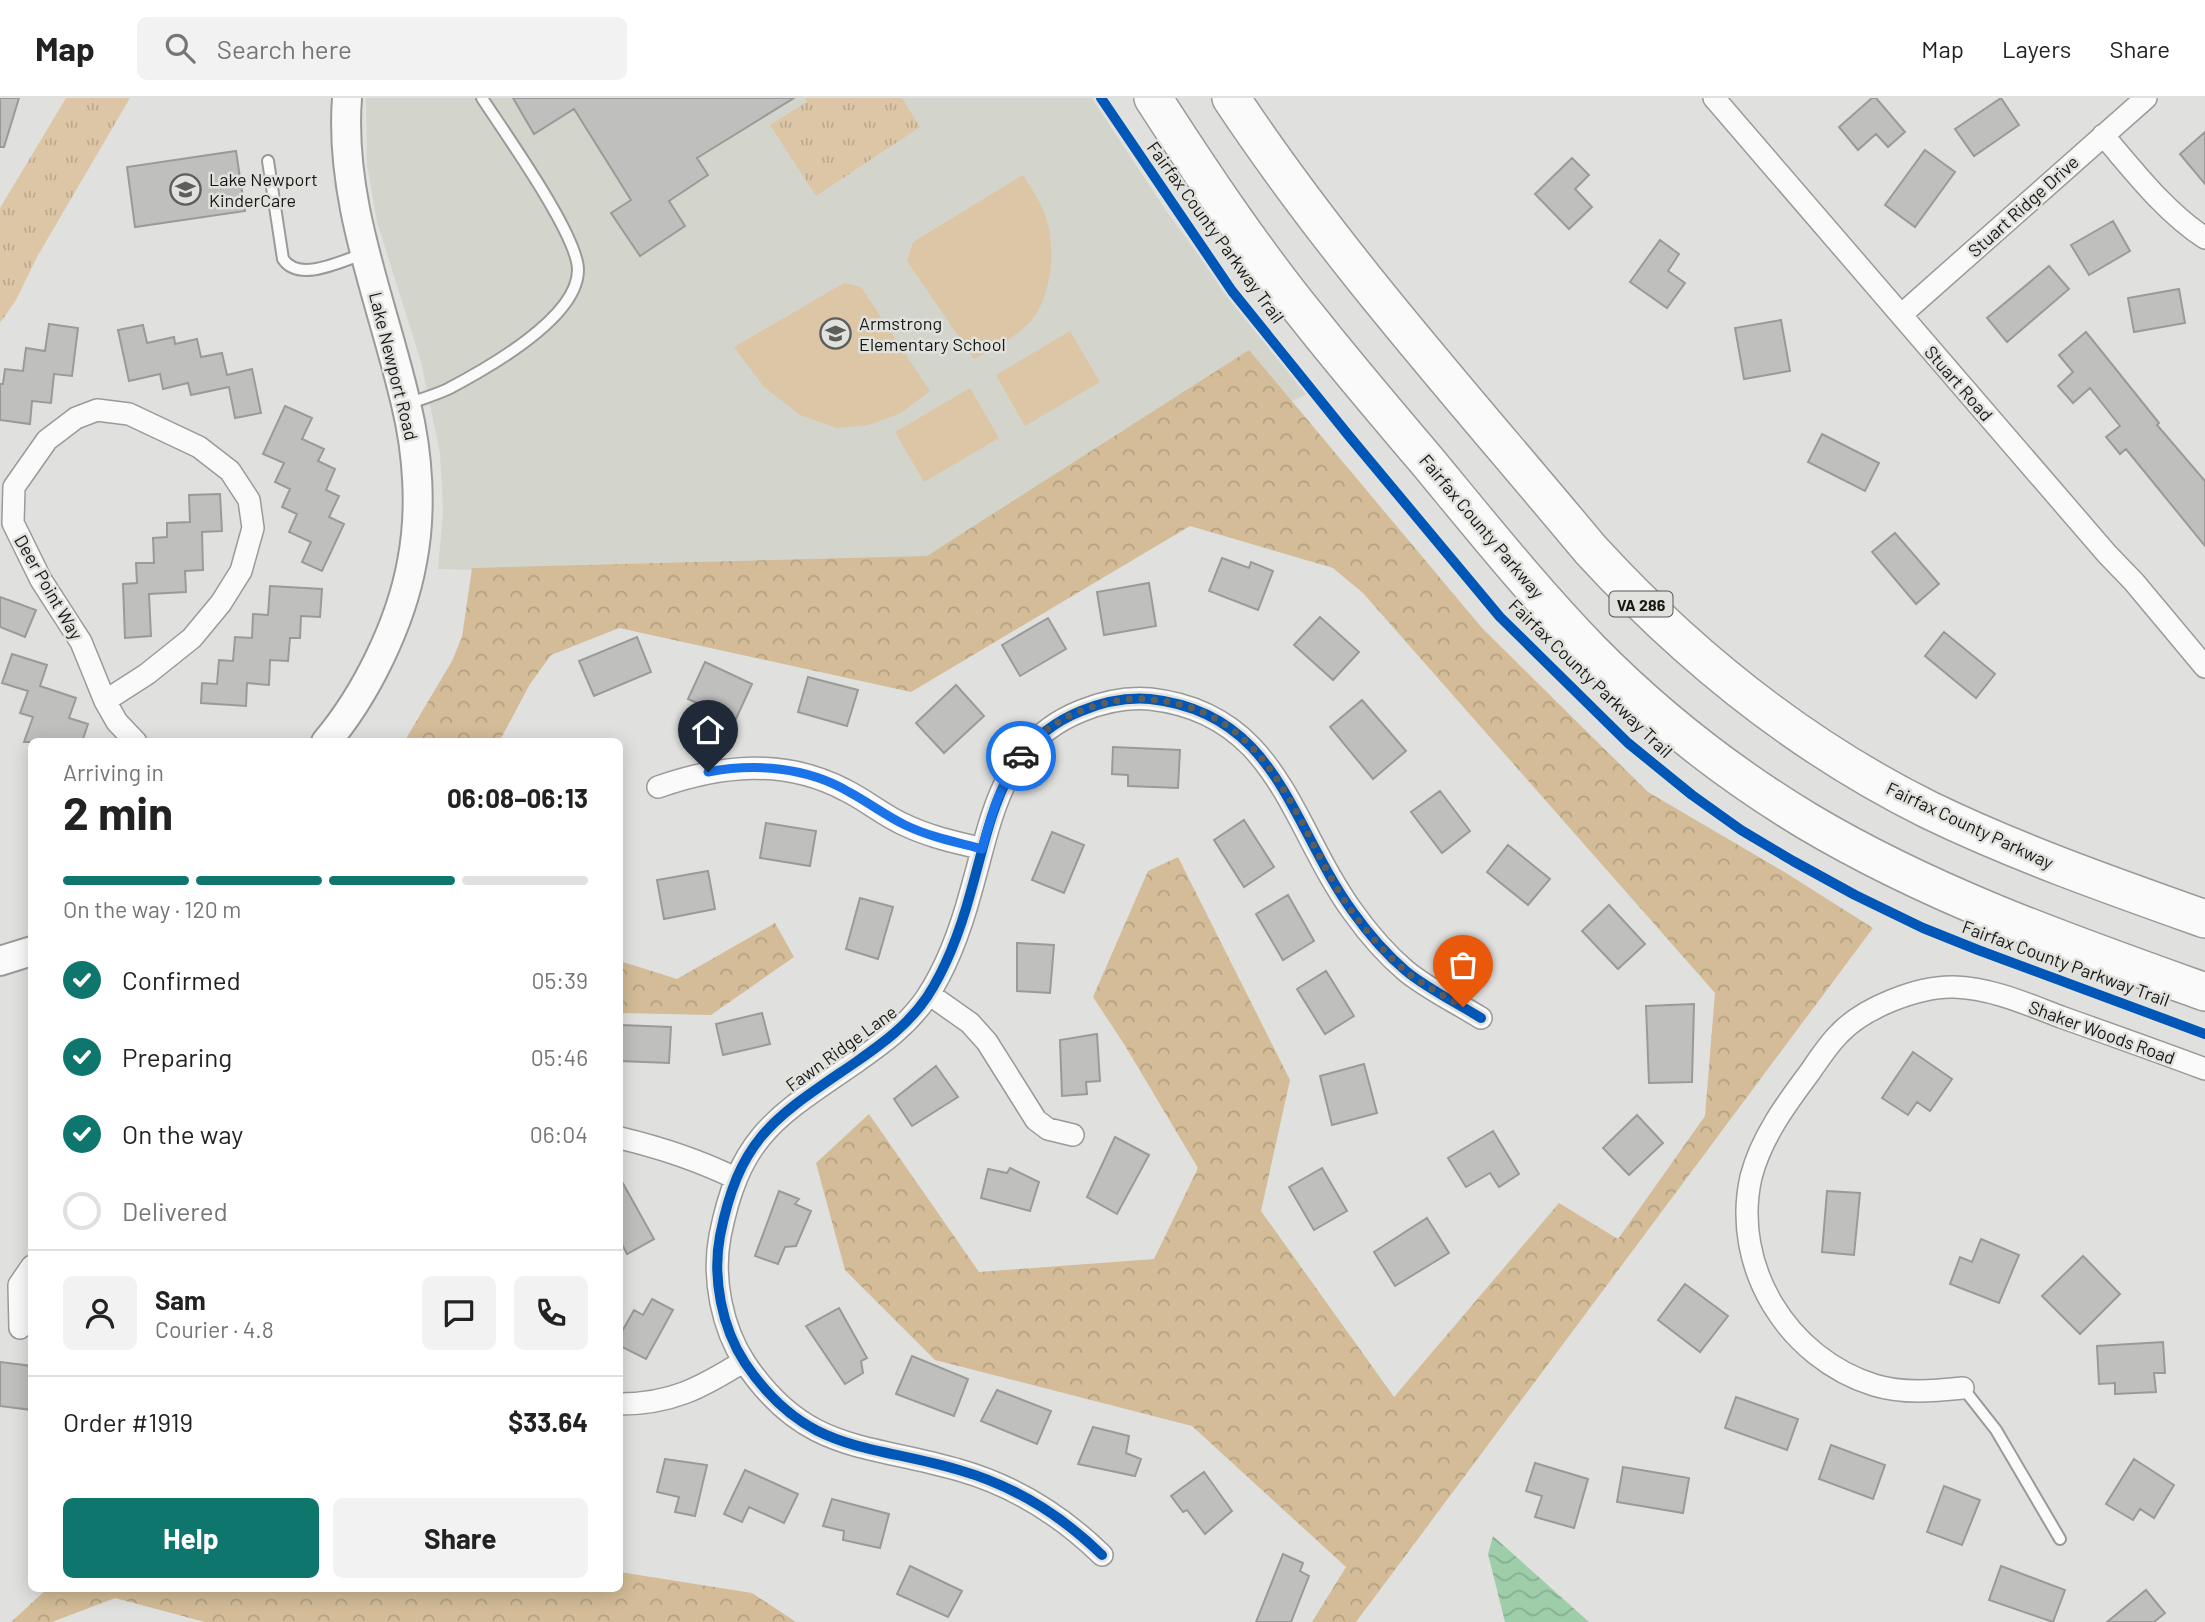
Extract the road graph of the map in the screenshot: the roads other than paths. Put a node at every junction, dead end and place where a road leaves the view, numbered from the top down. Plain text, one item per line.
1 (347, 98) edge
2 (482, 98) edge
3 (1153, 98) edge
4 (1231, 98) edge
5 (1714, 98) edge
6 (2146, 98) edge
7 (2103, 135) junction
8 (268, 161) dead end
9 (2205, 238) edge
10 (366, 253) junction
11 (1901, 315) junction
12 (406, 404) junction
13 (2198, 644) edge
14 (2205, 667) edge
15 (105, 701) junction
16 (132, 738) edge
17 (329, 738) edge
18 (658, 787) dead end
19 (982, 849) junction
20 (2205, 919) edge
21 (28, 952) edge
22 (0, 961) edge
23 (2205, 992) edge
24 (929, 994) junction
25 (1481, 1018) dead end
26 (2205, 1069) edge
27 (1073, 1135) dead end
28 (623, 1139) edge
29 (736, 1178) junction
30 (28, 1272) edge
31 (17, 1327) edge
32 (744, 1362) junction
33 (1963, 1388) joint
34 (623, 1404) edge
35 (2060, 1539) dead end
36 (1102, 1555) dead end

1 - 10 street, Lake Newport Road
2 - 12 lane
3 - 23 highway, Fairfax County Parkway
4 - 20 highway, Fairfax County Parkway / VA 286
5 - 11 street, Stuart Road
6 - 7 street, Stuart Ridge Drive
7 - 9 street
7 - 11 street, Stuart Ridge Drive
8 - 10 lane
10 - 12 street, Lake Newport Road
11 - 13 street, Stuart Road
12 - 17 street, Lake Newport Road
13 - 14 street, Stuart Road
15 - 15 street, Deer Point Way
15 - 16 street, Deer Point Way
18 - 19 street
19 - 24 street, Fawn Ridge Lane
19 - 25 street, Fawn Ridge Lane
21 - 22 street
24 - 27 street
24 - 29 street, Fawn Ridge Lane
26 - 33 street, Shaker Woods Road
28 - 29 street
29 - 32 street, Fawn Ridge Lane
30 - 31 street
32 - 34 street
32 - 36 street, Fawn Ridge Lane
33 - 35 lane

